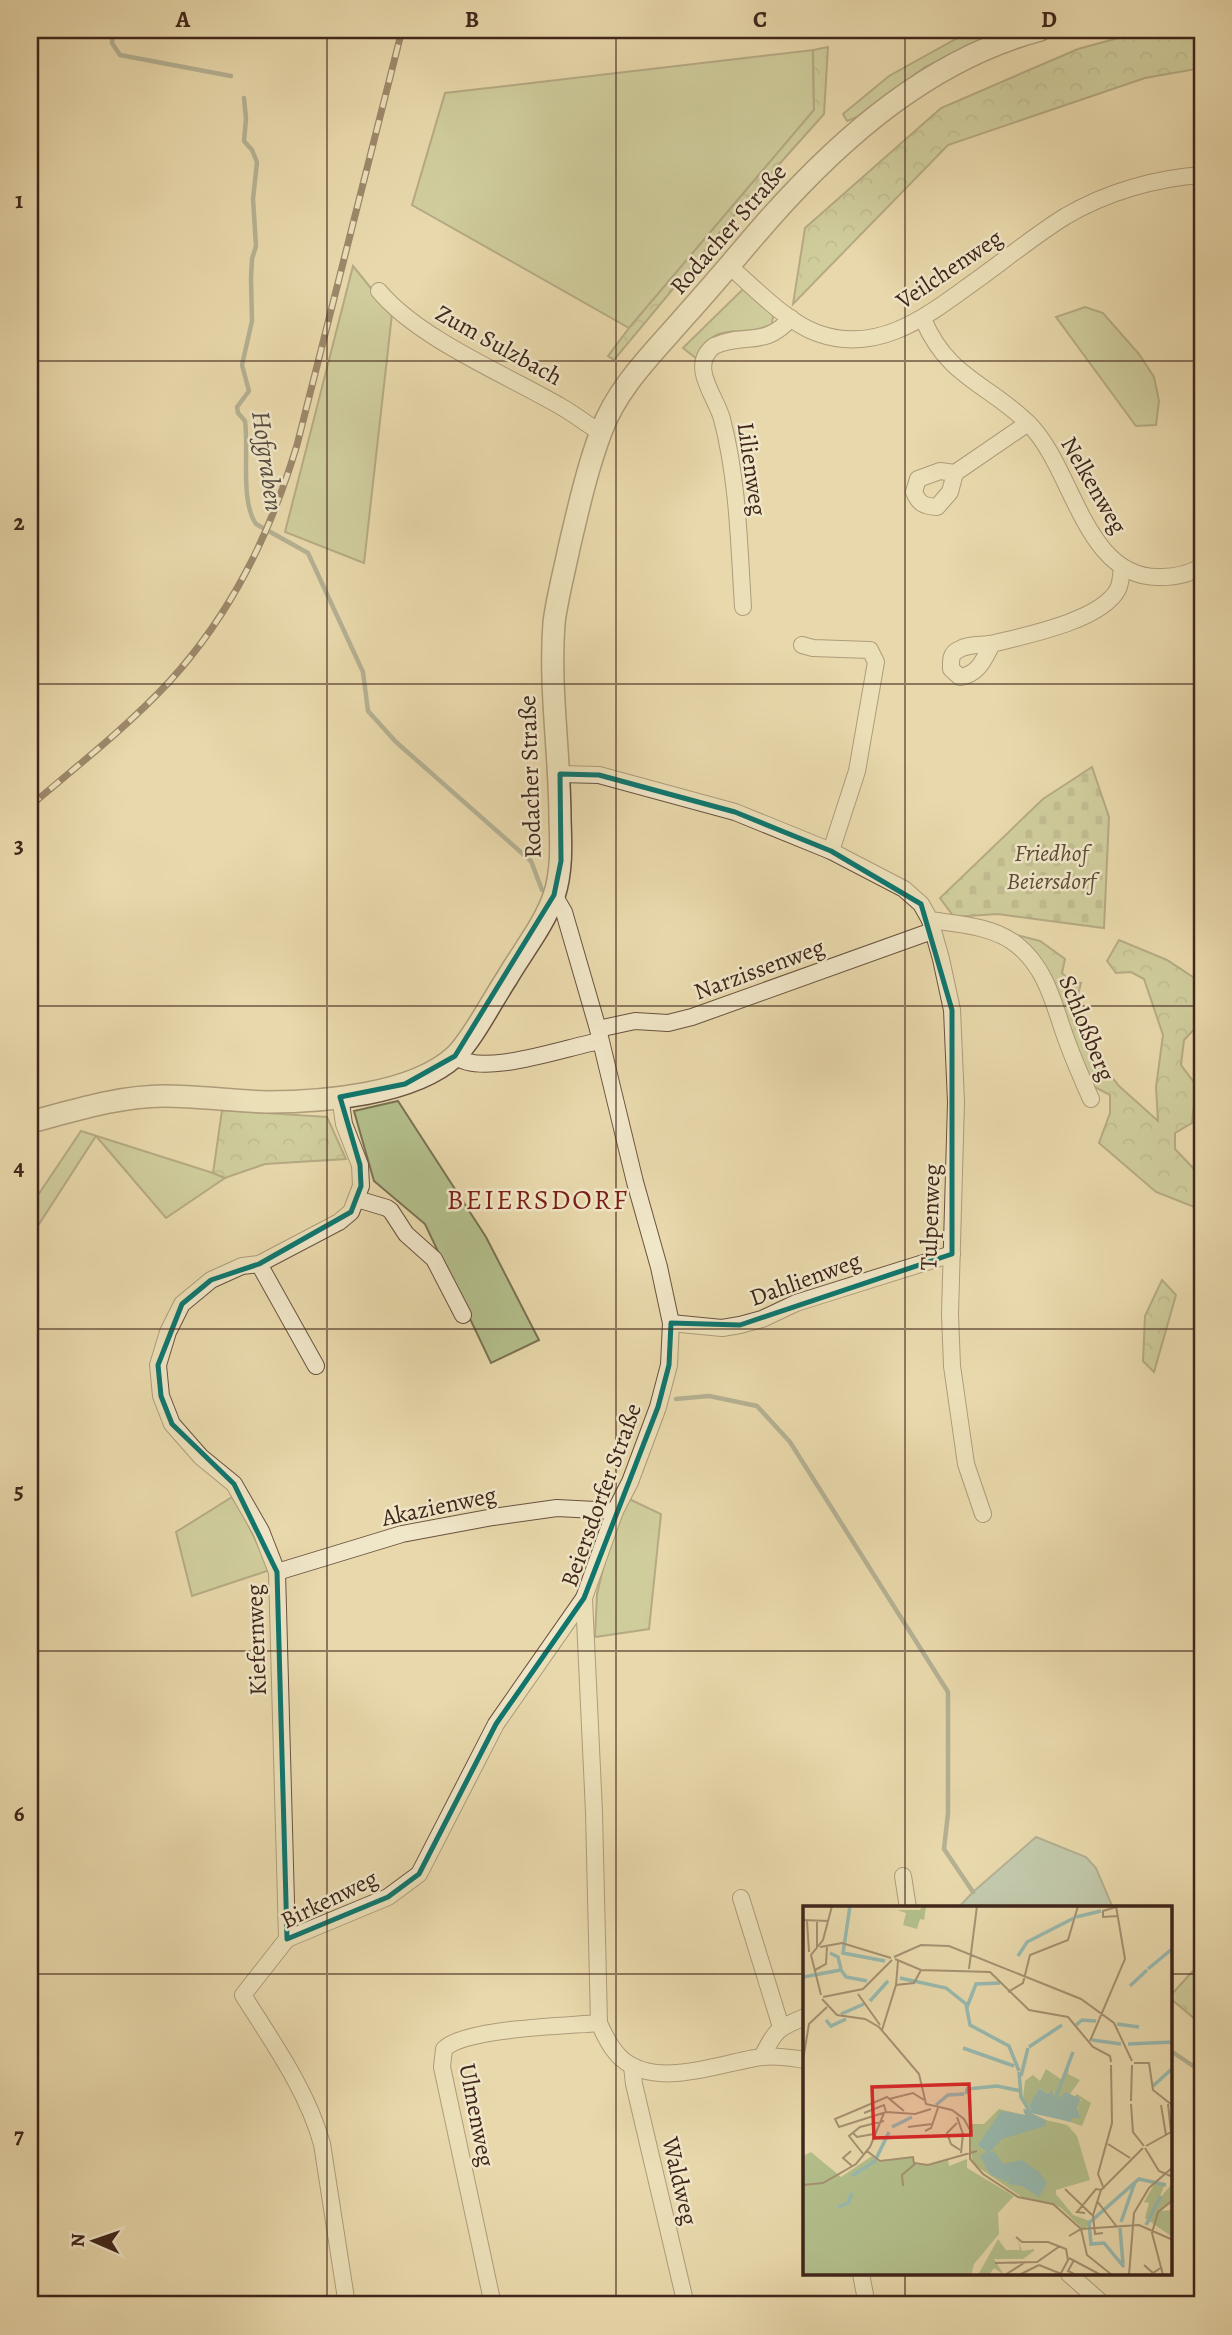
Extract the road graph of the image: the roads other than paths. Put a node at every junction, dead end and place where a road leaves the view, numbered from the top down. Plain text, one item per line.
1 (1040, 30) edge
2 (1202, 175) edge
3 (728, 265) junction
4 (379, 291) dead end
5 (791, 318) junction
6 (923, 319) junction
7 (1028, 423) junction
8 (601, 432) junction
9 (956, 473) dead end
10 (1202, 566) edge
11 (1122, 567) junction
12 (743, 607) dead end
13 (992, 644) dead end
14 (802, 645) dead end
15 (560, 774) junction
16 (831, 851) junction
17 (554, 895) junction
18 (931, 926) junction
19 (599, 1035) junction
20 (455, 1056) junction
21 (340, 1097) junction
22 (1091, 1099) dead end
23 (30, 1122) edge
24 (357, 1199) junction
25 (952, 1254) junction
26 (259, 1264) junction
27 (463, 1315) dead end
28 (671, 1323) junction
29 (316, 1366) dead end
30 (615, 1511) junction
31 (983, 1514) dead end
32 (276, 1572) junction
33 (584, 1598) junction
34 (903, 1876) dead end
35 (741, 1898) dead end
36 (908, 1906) edge
37 (287, 1940) junction
38 (803, 2018) edge
39 (599, 2023) junction
40 (780, 2027) junction
41 (762, 2057) junction
42 (803, 2060) edge
43 (632, 2066) junction
44 (861, 2276) edge
45 (1071, 2276) edge
46 (347, 2305) edge
47 (493, 2305) edge
48 (686, 2305) edge
49 (867, 2305) edge
50 (1104, 2305) edge

1 - 3 street, Rodacher Straße
2 - 6 street, Veilchenweg
3 - 5 street, Veilchenweg
3 - 8 street, Rodacher Straße
4 - 8 street, Zum Sulzbach
5 - 6 street, Veilchenweg
5 - 12 street, Lilienweg
6 - 7 street, Nelkenweg
7 - 9 street, Nelkenweg
7 - 11 street, Nelkenweg
8 - 15 street, Rodacher Straße
10 - 11 street, Nelkenweg
11 - 13 street, Nelkenweg
14 - 16 street
15 - 16 street
15 - 17 street, Rodacher Straße
16 - 18 street
17 - 19 street, Beiersdorfer Straße
17 - 20 street, Rodacher Straße
18 - 19 street, Narzissenweg
18 - 22 street, Schloßberg
18 - 25 street, Tulpenweg
19 - 20 street, Narzissenweg
19 - 28 street, Beiersdorfer Straße
20 - 21 street, Rodacher Straße
21 - 23 street, Rodacher Straße
21 - 24 street
24 - 26 street, Kiefernweg
24 - 27 street
25 - 28 street, Dahlienweg
25 - 31 street, Tulpenweg
26 - 29 street
26 - 32 street, Kiefernweg
28 - 30 street, Beiersdorfer Straße
30 - 32 street, Akazienweg
30 - 33 street, Beiersdorfer Straße
32 - 37 street, Kiefernweg
33 - 37 street, Birkenweg
33 - 39 street, Beiersdorfer Straße
34 - 36 street
35 - 40 street
37 - 46 street, Birkenweg
38 - 40 street
39 - 43 street, Beiersdorfer Straße
39 - 47 street, Ulmenweg
40 - 41 street
41 - 42 street
41 - 43 street
43 - 48 street, Waldweg
44 - 49 street
45 - 50 street

